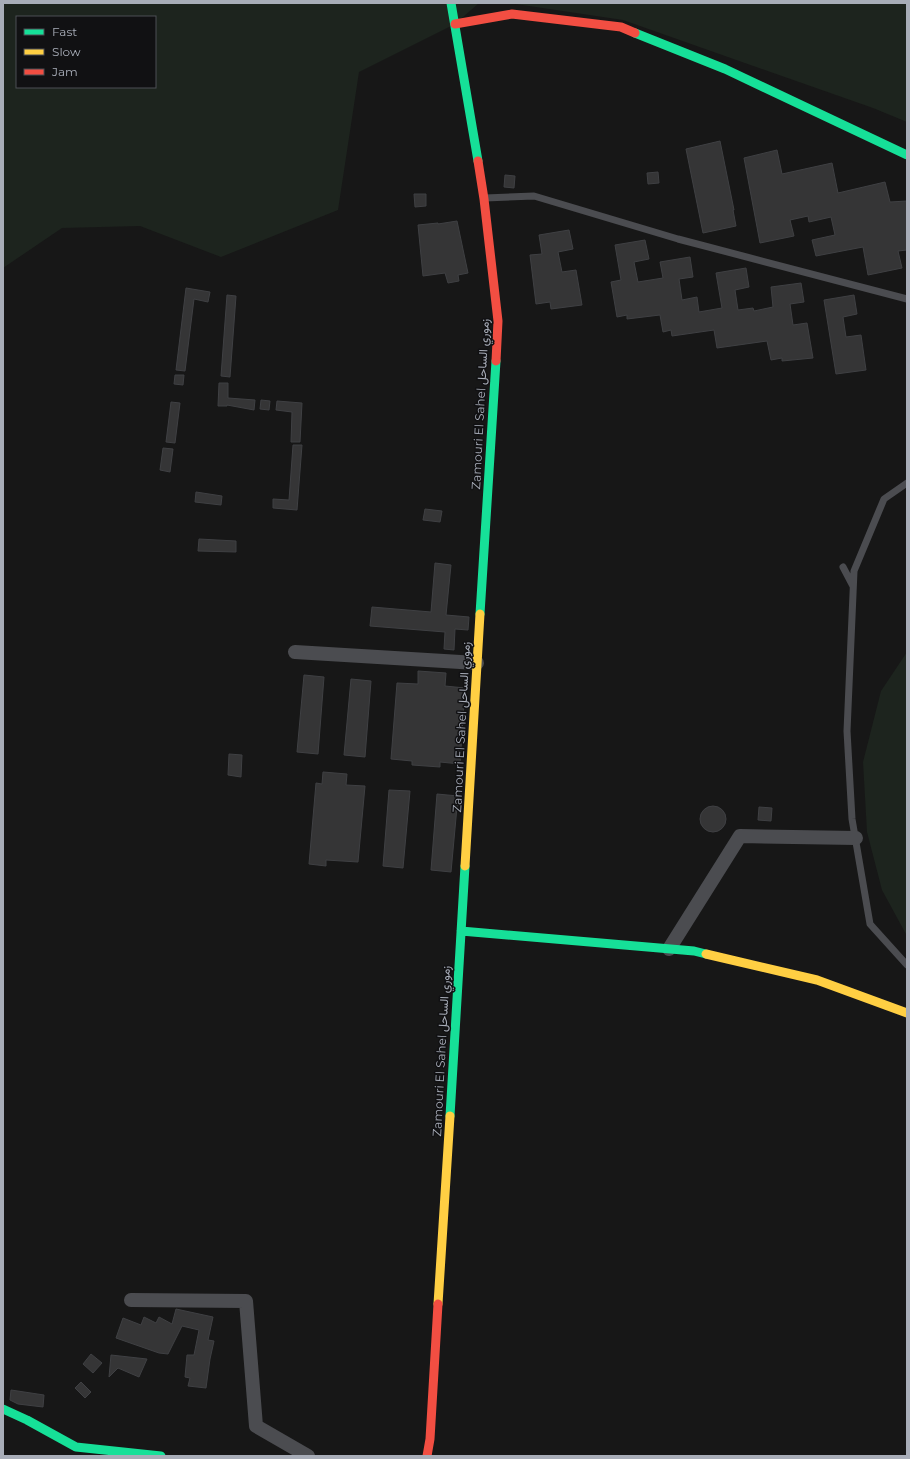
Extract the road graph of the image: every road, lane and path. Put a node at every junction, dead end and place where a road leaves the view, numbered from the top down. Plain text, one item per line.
1 (451, 3) edge
2 (455, 24) junction
3 (907, 155) edge
4 (484, 198) junction
5 (907, 299) edge
6 (907, 483) edge
7 (843, 568) dead end
8 (853, 586) junction
9 (294, 652) dead end
10 (477, 663) junction
11 (856, 838) junction
12 (461, 931) junction
13 (669, 949) junction
14 (907, 965) edge
15 (907, 1013) edge
16 (131, 1300) dead end
17 (3, 1409) edge
18 (161, 1456) edge
19 (308, 1456) edge
20 (427, 1456) edge

1 - 2 street, Zamouri El Sahel زموري الساحل
2 - 3 street
2 - 4 street, Zamouri El Sahel زموري الساحل
4 - 5 lane
4 - 10 street, Zamouri El Sahel زموري الساحل
6 - 8 lane
7 - 8 lane
8 - 11 lane
9 - 10 street
10 - 12 street, Zamouri El Sahel زموري الساحل
11 - 13 street
11 - 14 lane
12 - 13 street
12 - 20 street, Zamouri El Sahel زموري الساحل
13 - 15 street
16 - 19 street
17 - 18 street

